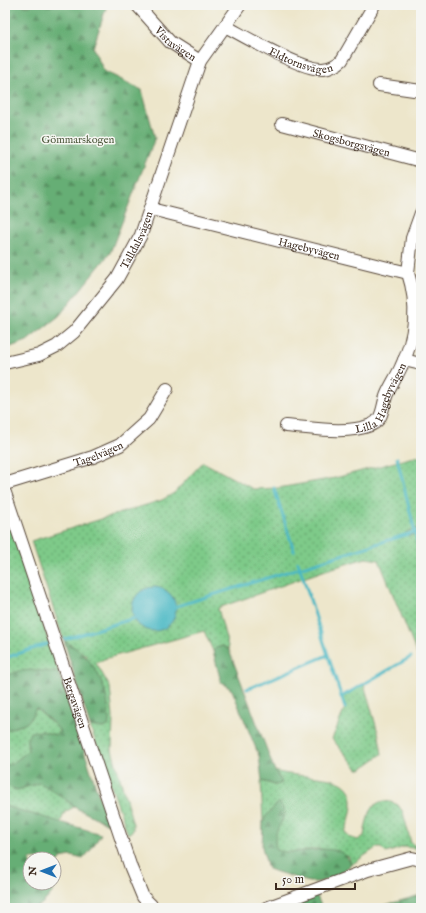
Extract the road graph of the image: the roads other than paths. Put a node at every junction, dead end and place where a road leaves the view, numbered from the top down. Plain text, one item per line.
1 (137, 5) edge
2 (240, 5) edge
3 (374, 5) edge
4 (225, 26) junction
5 (200, 61) junction
6 (379, 85) dead end
7 (421, 91) edge
8 (282, 124) dead end
9 (421, 161) edge
10 (151, 209) junction
11 (421, 213) edge
12 (408, 273) junction
13 (404, 360) junction
14 (5, 364) edge
15 (421, 364) edge
16 (167, 389) dead end
17 (286, 426) dead end
18 (5, 484) edge
19 (5, 493) edge
20 (421, 860) edge
21 (154, 908) edge
22 (266, 908) edge

1 - 5 street, Vistavägen
2 - 4 street, Talldalsvägen
3 - 4 street, Eldtornsvägen
4 - 5 street, Talldalsvägen
5 - 10 street, Talldalsvägen
6 - 7 street
8 - 9 street, Skogsborgsvägen
10 - 12 street, Hagebyvägen
10 - 14 street, Talldalsvägen
11 - 12 street
12 - 13 street, Lilla Hagebyvägen
13 - 15 street
13 - 17 street, Lilla Hagebyvägen
16 - 18 street, Tagelvägen
19 - 21 street, Bergavägen
20 - 22 street

